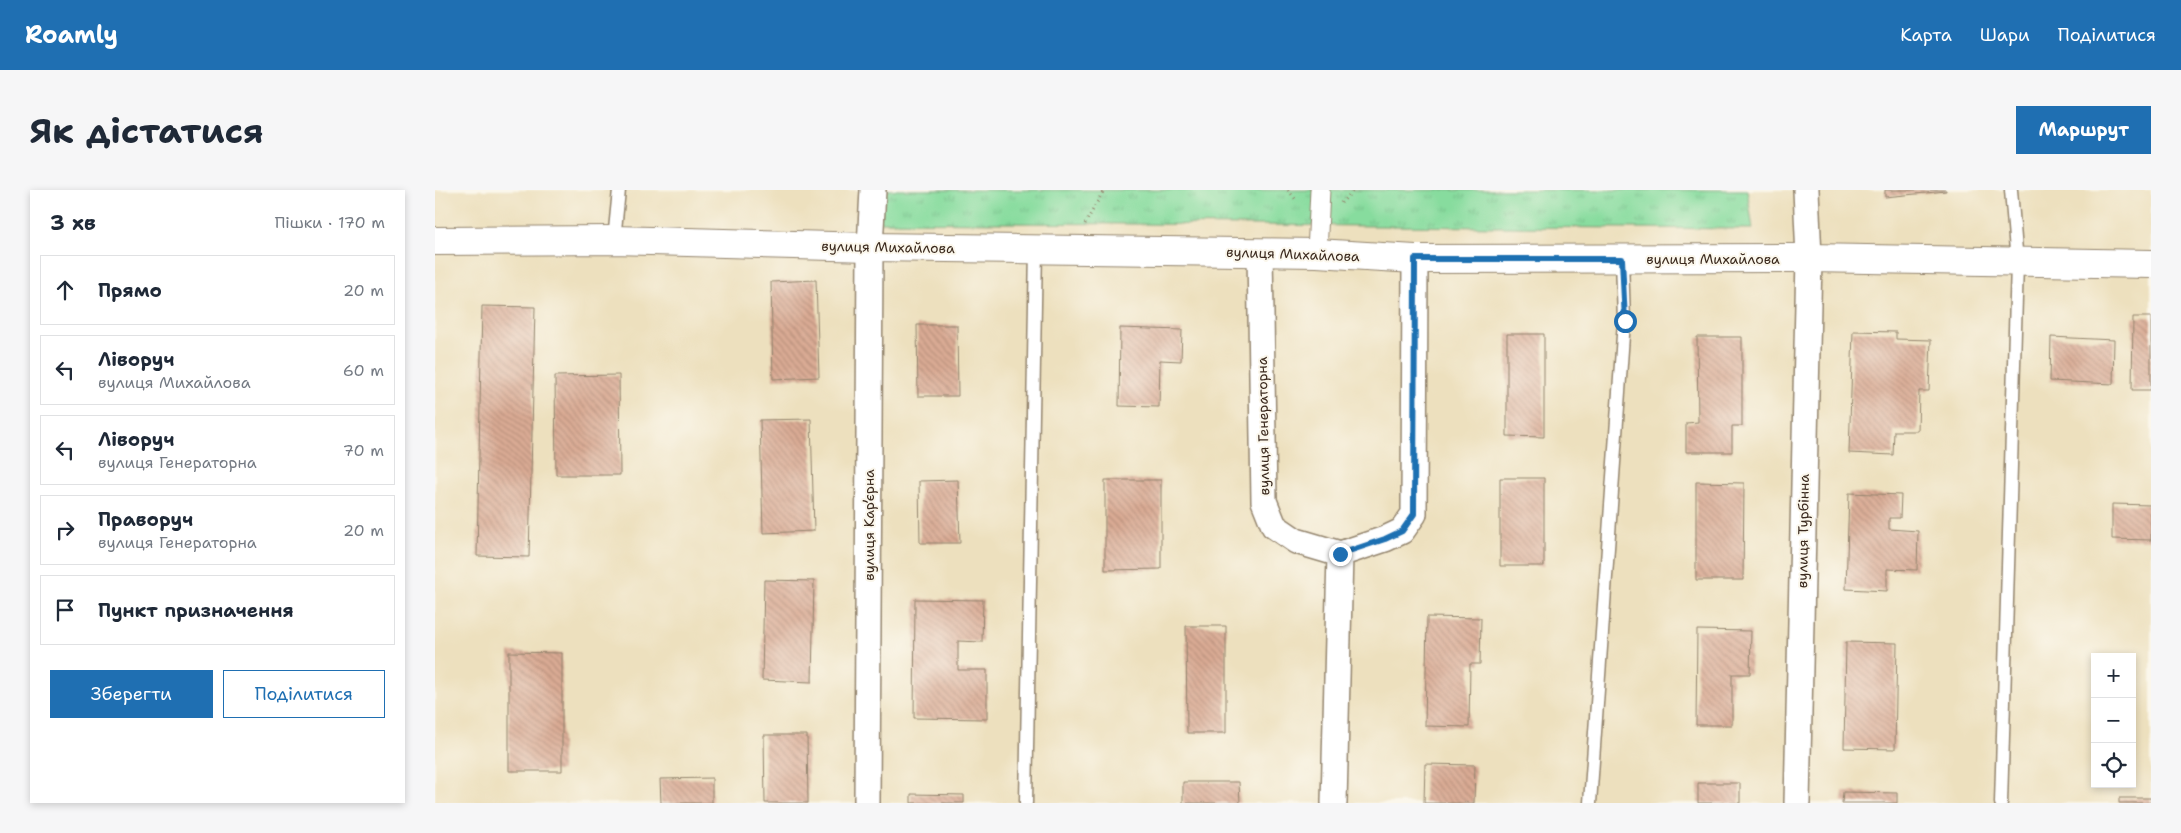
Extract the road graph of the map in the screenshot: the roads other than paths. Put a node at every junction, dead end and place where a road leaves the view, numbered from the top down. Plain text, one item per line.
1 (619, 190) edge
2 (873, 190) edge
3 (1320, 190) edge
4 (1805, 190) edge
5 (2011, 190) edge
6 (435, 240) edge
7 (614, 240) junction
8 (870, 248) junction
9 (1036, 248) junction
10 (1260, 252) junction
11 (1317, 253) junction
12 (1809, 258) junction
13 (1415, 259) junction
14 (1622, 259) junction
15 (2017, 263) junction
16 (2151, 264) edge
17 (1340, 554) junction
18 (867, 803) edge
19 (1027, 803) edge
20 (1334, 803) edge
21 (1590, 803) edge
22 (1797, 803) edge
23 (2001, 803) edge

1 - 7 lane
2 - 8 street, вулиця Кар’єрна
3 - 11 street
4 - 12 street, вулиця Турбінна
5 - 15 lane
6 - 7 street, вулиця Михайлова
7 - 8 street, вулиця Михайлова
8 - 9 street, вулиця Михайлова
8 - 18 street, вулиця Кар’єрна
9 - 10 street, вулиця Михайлова
9 - 19 lane
10 - 11 street, вулиця Михайлова
10 - 17 street, вулиця Генераторна
11 - 13 street, вулиця Михайлова
12 - 14 street, вулиця Михайлова
12 - 15 street, вулиця Михайлова
12 - 22 street, вулиця Турбінна
13 - 14 street, вулиця Михайлова
13 - 17 street
14 - 21 lane
15 - 16 street, вулиця Михайлова
15 - 23 lane
17 - 20 street

